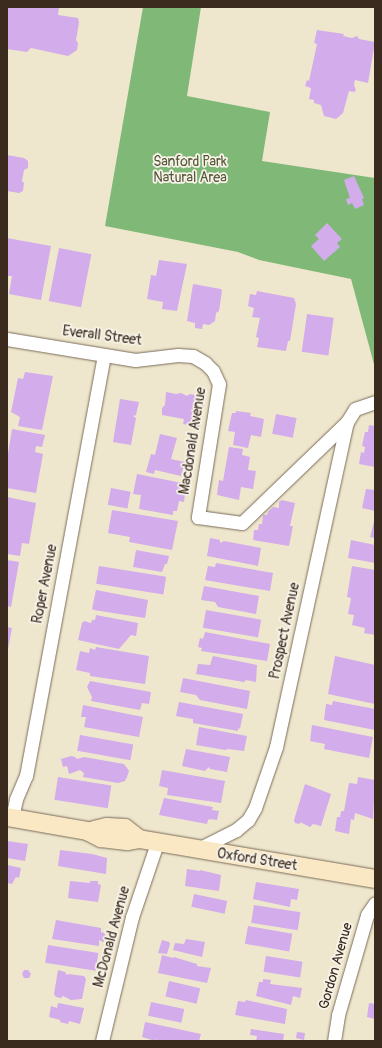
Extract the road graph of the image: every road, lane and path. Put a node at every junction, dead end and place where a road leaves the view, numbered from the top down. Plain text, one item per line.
1 (7, 339) edge
2 (104, 355) junction
3 (213, 371) joint
4 (375, 402) edge
5 (347, 422) junction
6 (9, 817) edge
7 (158, 843) junction
8 (196, 850) junction
9 (375, 879) edge
10 (375, 903) edge
11 (102, 1041) edge
12 (334, 1041) edge

1 - 2 street, Everall Street
2 - 3 street, Everall Street
2 - 6 street, Roper Avenue
3 - 5 street, Macdonald Avenue
4 - 5 street, Prospect Avenue
5 - 8 street, Prospect Avenue
6 - 7 street, Oxford Street
7 - 8 street, Oxford Street
7 - 11 street, McDonald Avenue
8 - 9 street, Oxford Street
10 - 12 street, Gordon Avenue

